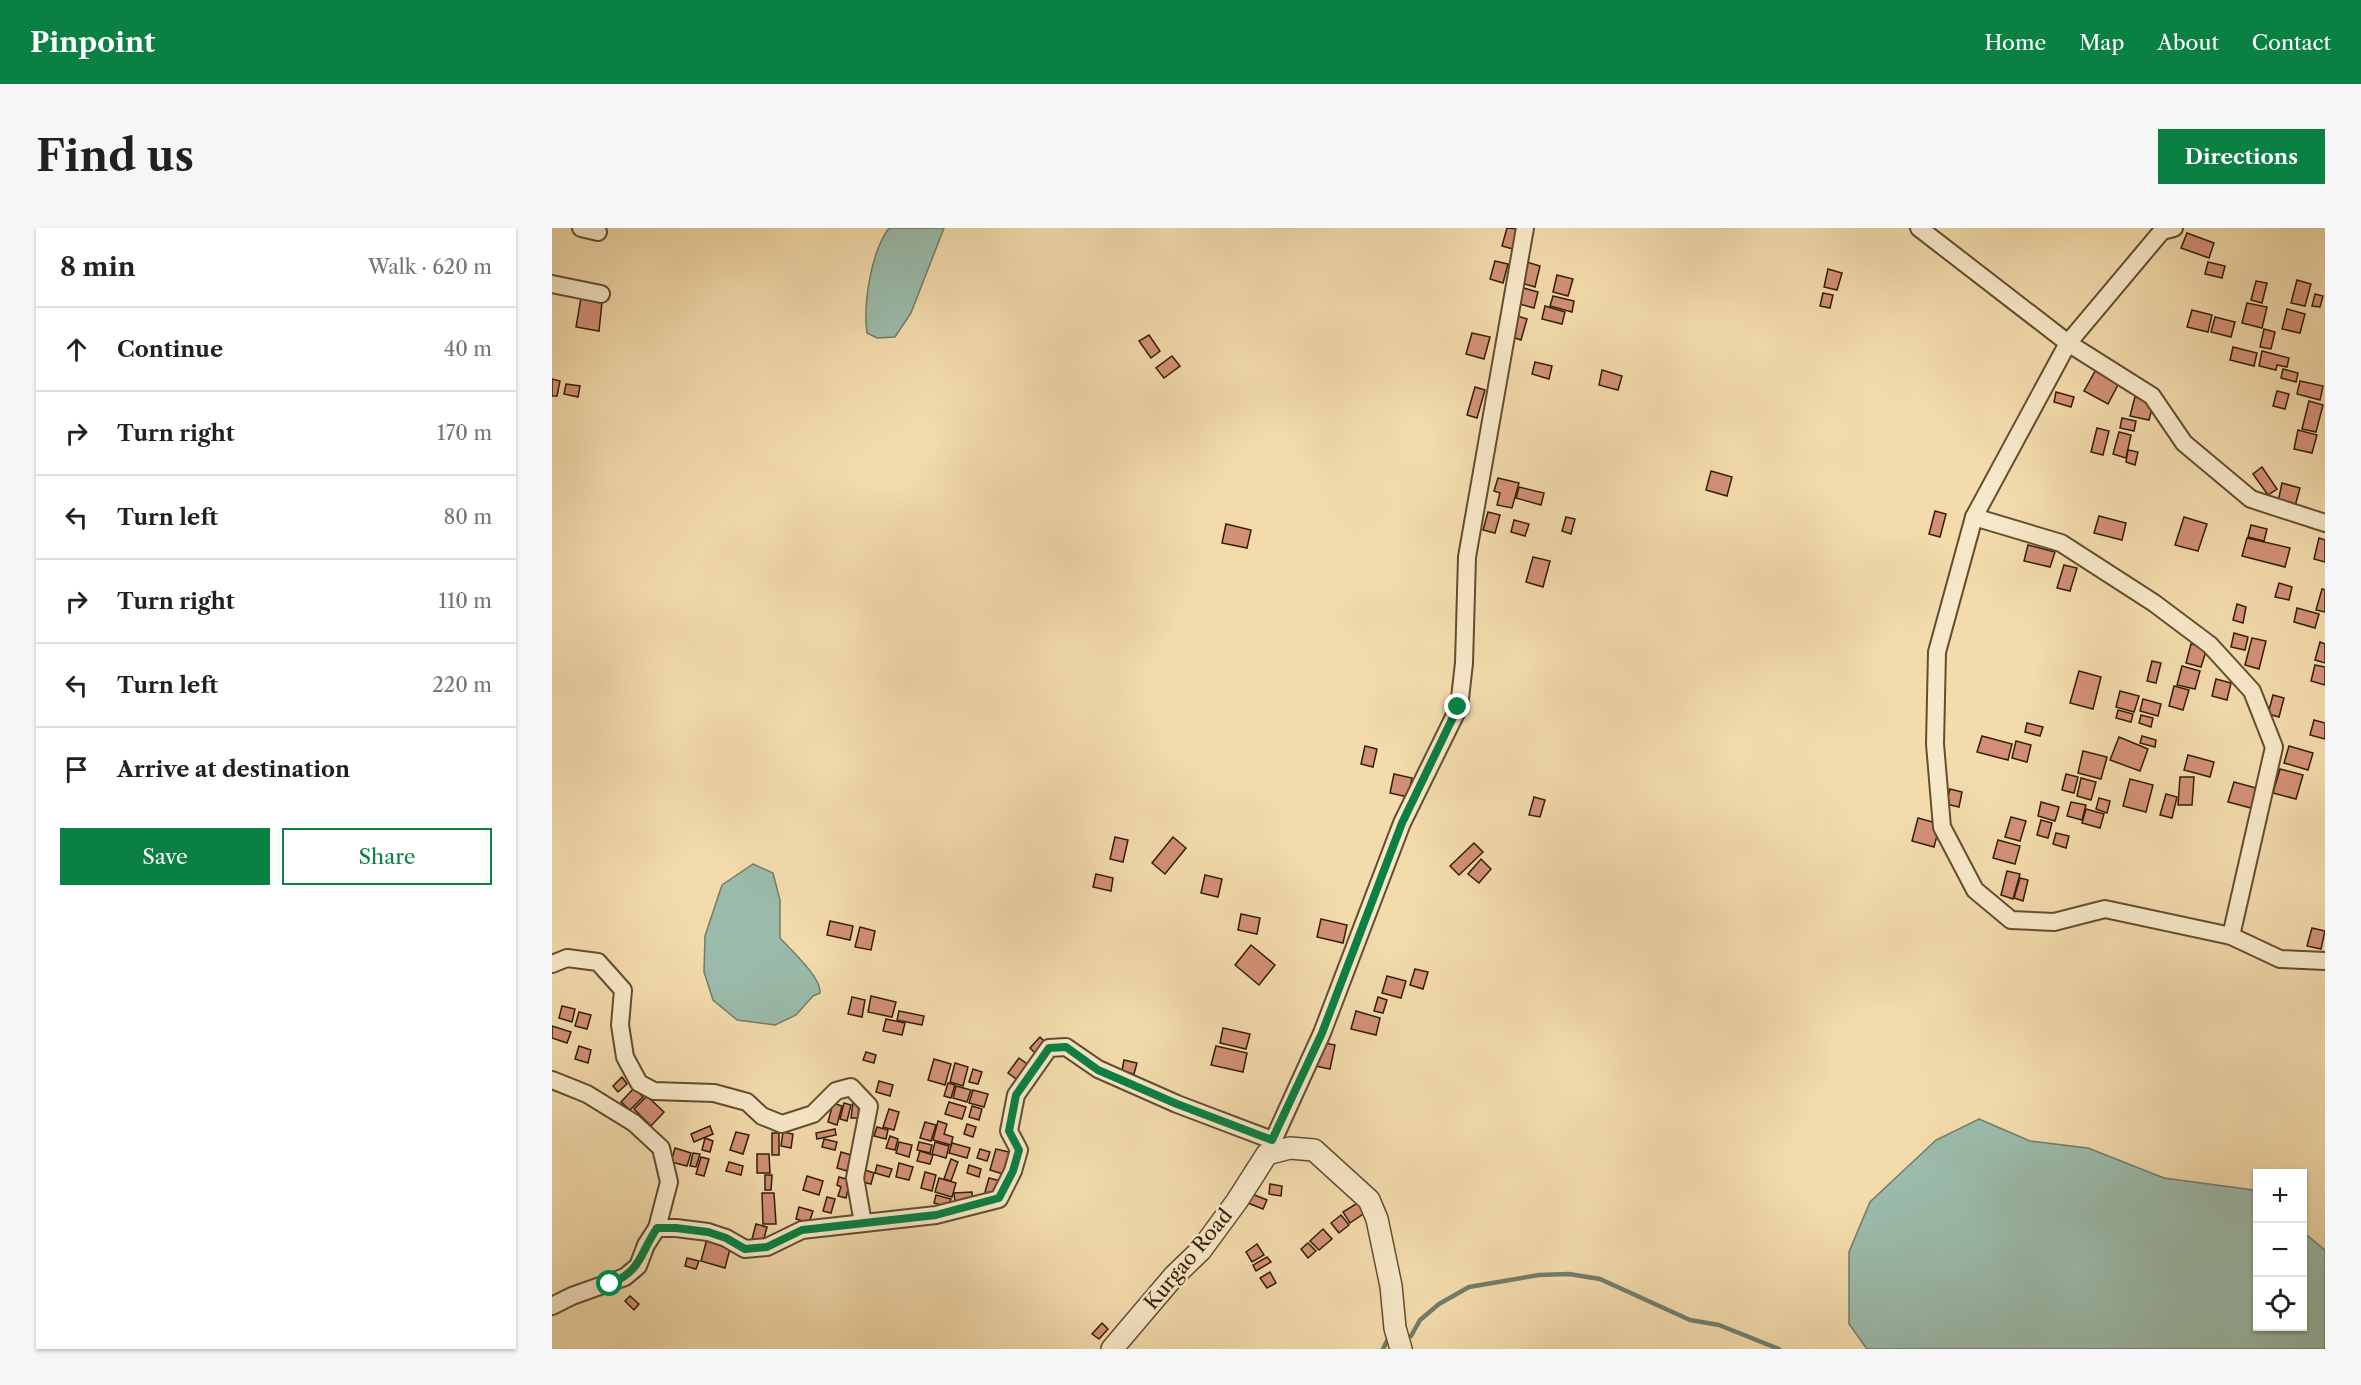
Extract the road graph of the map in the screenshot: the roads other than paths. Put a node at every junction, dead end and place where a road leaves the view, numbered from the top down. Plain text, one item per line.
1 (581, 228) edge
2 (1525, 228) edge
3 (1919, 228) edge
4 (2174, 228) edge
5 (598, 232) dead end
6 (552, 284) edge
7 (601, 294) dead end
8 (2068, 343) junction
9 (1974, 517) junction
10 (2325, 523) edge
11 (2231, 936) junction
12 (2325, 961) edge
13 (552, 964) edge
14 (552, 1080) edge
15 (1270, 1147) junction
16 (863, 1223) junction
17 (657, 1228) junction
18 (552, 1306) edge
19 (1112, 1349) edge
20 (1401, 1349) edge

1 - 5 street
2 - 15 street
3 - 8 street
4 - 8 street
6 - 7 street
8 - 9 street
8 - 10 street
9 - 11 street
9 - 11 street
11 - 12 street
13 - 16 street
14 - 17 street
15 - 16 street
15 - 19 street, Kurgao Road
15 - 20 street
16 - 17 street
17 - 18 street

